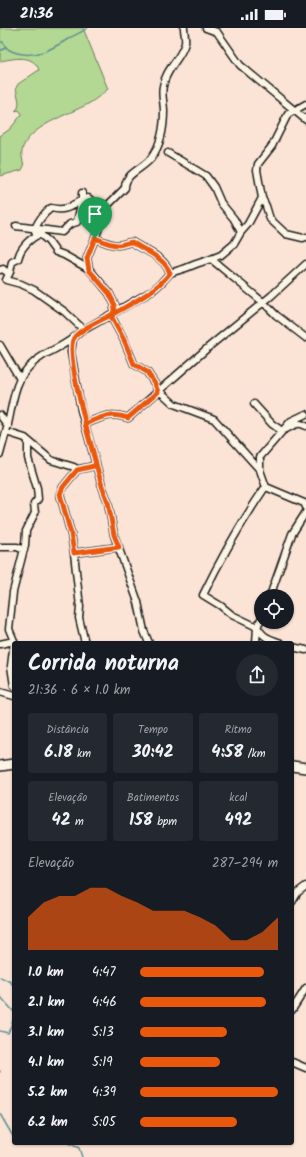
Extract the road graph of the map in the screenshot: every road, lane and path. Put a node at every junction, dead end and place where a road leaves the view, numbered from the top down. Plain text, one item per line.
1 (184, 28) edge
2 (206, 28) edge
3 (306, 104) edge
4 (294, 110) junction
5 (306, 120) edge
6 (168, 153) dead end
7 (82, 196) junction
8 (262, 198) junction
9 (105, 208) junction
10 (16, 226) dead end
11 (35, 228) junction
12 (241, 232) junction
13 (35, 236) junction
14 (306, 237) edge
15 (95, 238) junction
16 (211, 259) junction
17 (306, 264) edge
18 (0, 270) edge
19 (89, 270) junction
20 (170, 273) junction
21 (9, 274) junction
22 (264, 302) junction
23 (113, 314) junction
24 (84, 330) junction
25 (306, 338) edge
26 (73, 339) junction
27 (0, 345) edge
28 (20, 380) junction
29 (158, 392) junction
30 (254, 404) dead end
31 (306, 414) edge
32 (0, 416) edge
33 (85, 424) junction
34 (8, 426) junction
35 (306, 426) edge
36 (282, 431) junction
37 (6, 432) junction
38 (28, 441) junction
39 (0, 454) edge
40 (96, 463) junction
41 (77, 470) junction
42 (260, 470) junction
43 (266, 487) junction
44 (306, 507) edge
45 (306, 512) edge
46 (0, 547) edge
47 (119, 547) junction
48 (24, 550) junction
49 (74, 553) junction
50 (272, 589) edge
51 (254, 625) edge
52 (257, 629) edge
53 (260, 629) edge
54 (12, 641) edge
55 (14, 641) edge
56 (85, 641) edge
57 (148, 641) edge
58 (256, 641) edge
59 (274, 641) edge
60 (0, 644) edge
61 (294, 647) edge
62 (306, 650) edge
63 (12, 658) edge
64 (12, 673) edge
65 (0, 692) edge
66 (12, 695) edge
67 (12, 764) edge
68 (0, 766) edge
69 (294, 766) edge
70 (306, 768) edge
71 (306, 886) edge
72 (294, 899) edge
73 (306, 988) edge
74 (294, 1007) edge
75 (294, 1063) edge
76 (306, 1068) edge

1 - 9 street
2 - 4 street
3 - 4 street
4 - 5 street
4 - 8 street
6 - 12 street
7 - 9 street
7 - 11 street
7 - 11 street
8 - 12 street
8 - 14 street
9 - 15 street
10 - 11 street
11 - 13 street
12 - 16 street
13 - 19 street
13 - 21 street
15 - 19 street
15 - 20 street
16 - 20 street
16 - 22 street
17 - 22 street
18 - 21 street
19 - 23 street
20 - 23 street
21 - 24 street
22 - 25 street
22 - 29 street
23 - 24 street
23 - 29 street
24 - 26 street
26 - 28 street
26 - 33 street
27 - 28 street
28 - 34 street
29 - 33 street
29 - 42 street
30 - 36 street
31 - 36 street
32 - 34 street
33 - 40 street
34 - 37 street
35 - 36 street
36 - 42 street
37 - 38 street
37 - 39 street
38 - 41 street
38 - 48 street
40 - 41 street
40 - 47 street
41 - 49 street
42 - 43 street
43 - 44 street
43 - 51 street
45 - 50 street
46 - 48 street
47 - 49 street
47 - 57 street
48 - 55 street
49 - 56 street
52 - 58 street
53 - 59 street
54 - 60 street
61 - 62 street
63 - 64 street
65 - 66 street
67 - 68 main road
69 - 70 main road
71 - 72 street
73 - 74 street
75 - 76 street

